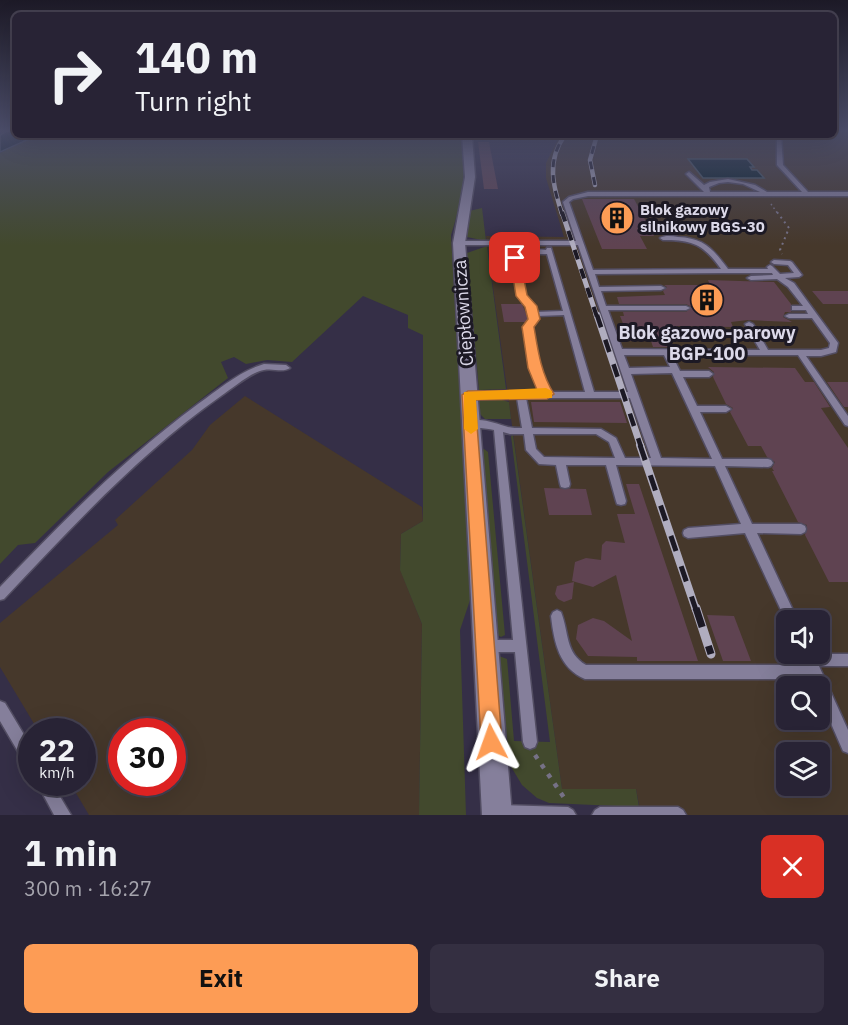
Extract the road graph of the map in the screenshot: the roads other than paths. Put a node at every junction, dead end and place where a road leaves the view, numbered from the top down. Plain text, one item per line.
1 (469, 169) edge
2 (784, 169) edge
3 (689, 174) dead end
4 (706, 191) junction
5 (806, 193) junction
6 (764, 194) junction
7 (848, 194) edge
8 (663, 238) dead end
9 (459, 243) junction
10 (579, 243) junction
11 (774, 269) junction
12 (590, 272) junction
13 (639, 272) junction
14 (726, 272) junction
15 (749, 275) junction
16 (756, 285) dead end
17 (646, 288) junction
18 (661, 288) dead end
19 (596, 289) junction
20 (603, 308) junction
21 (670, 308) junction
22 (686, 308) dead end
23 (795, 308) dead end
24 (808, 308) junction
25 (567, 313) junction
26 (533, 314) junction
27 (675, 316) dead end
28 (789, 316) dead end
29 (814, 316) junction
30 (749, 324) dead end
31 (641, 341) dead end
32 (619, 352) junction
33 (646, 352) junction
34 (667, 352) junction
35 (766, 353) junction
36 (800, 353) junction
37 (286, 368) dead end
38 (625, 371) junction
39 (677, 372) junction
40 (709, 374) dead end
41 (521, 394) junction
42 (547, 394) junction
43 (468, 395) junction
44 (591, 396) junction
45 (634, 396) junction
46 (694, 409) junction
47 (726, 409) dead end
48 (848, 423) edge
49 (471, 424) junction
50 (498, 427) junction
51 (527, 431) junction
52 (615, 461) junction
53 (657, 461) junction
54 (560, 462) junction
55 (718, 463) junction
56 (768, 463) dead end
57 (565, 484) dead end
58 (621, 501) dead end
59 (748, 528) junction
60 (801, 529) dead end
61 (688, 533) dead end
62 (0, 595) edge
63 (787, 610) edge
64 (557, 616) dead end
65 (484, 646) junction
66 (521, 646) junction
67 (848, 660) edge
68 (830, 661) edge
69 (776, 664) edge
70 (811, 664) edge
71 (0, 708) edge
72 (18, 738) edge
73 (530, 741) road end
74 (848, 746) edge
75 (52, 796) edge
76 (569, 810) edge
77 (497, 814) edge
78 (63, 815) edge
79 (600, 815) edge
80 (678, 815) edge

1 - 9 street, Ciepłownicza
2 - 5 lane
3 - 4 lane
4 - 6 lane
4 - 6 lane
4 - 10 lane
5 - 6 lane
5 - 7 lane
8 - 14 lane
9 - 10 lane
9 - 43 street, Ciepłownicza
10 - 12 lane
11 - 11 lane
11 - 15 lane
11 - 24 lane
12 - 13 lane
12 - 19 lane
13 - 14 lane
13 - 17 lane
14 - 15 lane
15 - 16 lane
17 - 18 lane
17 - 19 lane
19 - 20 lane
20 - 21 lane
20 - 32 lane
21 - 22 lane
21 - 27 lane
23 - 24 lane
24 - 29 lane
25 - 26 lane
25 - 26 lane
25 - 44 lane
26 - 42 lane
28 - 29 lane
29 - 36 lane
30 - 35 lane
31 - 33 lane
32 - 33 lane
32 - 38 lane
33 - 34 lane
34 - 35 lane
34 - 39 lane
35 - 36 lane
36 - 48 lane
37 - 62 lane
38 - 39 lane
38 - 45 lane
39 - 40 lane
39 - 46 lane
41 - 42 lane
41 - 43 lane
41 - 51 lane
42 - 44 lane
43 - 49 street, Ciepłownicza
44 - 45 lane
45 - 53 lane
46 - 47 lane
46 - 55 lane
49 - 50 lane
49 - 65 street, Ciepłownicza
50 - 51 lane
50 - 66 lane
51 - 52 lane
51 - 54 lane
52 - 53 lane
52 - 54 lane
52 - 58 lane
53 - 55 lane
54 - 57 lane
55 - 56 lane
55 - 59 lane
59 - 60 lane
59 - 61 lane
59 - 63 lane
64 - 69 lane
65 - 66 lane
65 - 77 street, Ciepłownicza
66 - 73 lane
67 - 68 lane
70 - 74 lane
71 - 72 lane
75 - 78 lane
76 - 77 lane
79 - 80 lane

